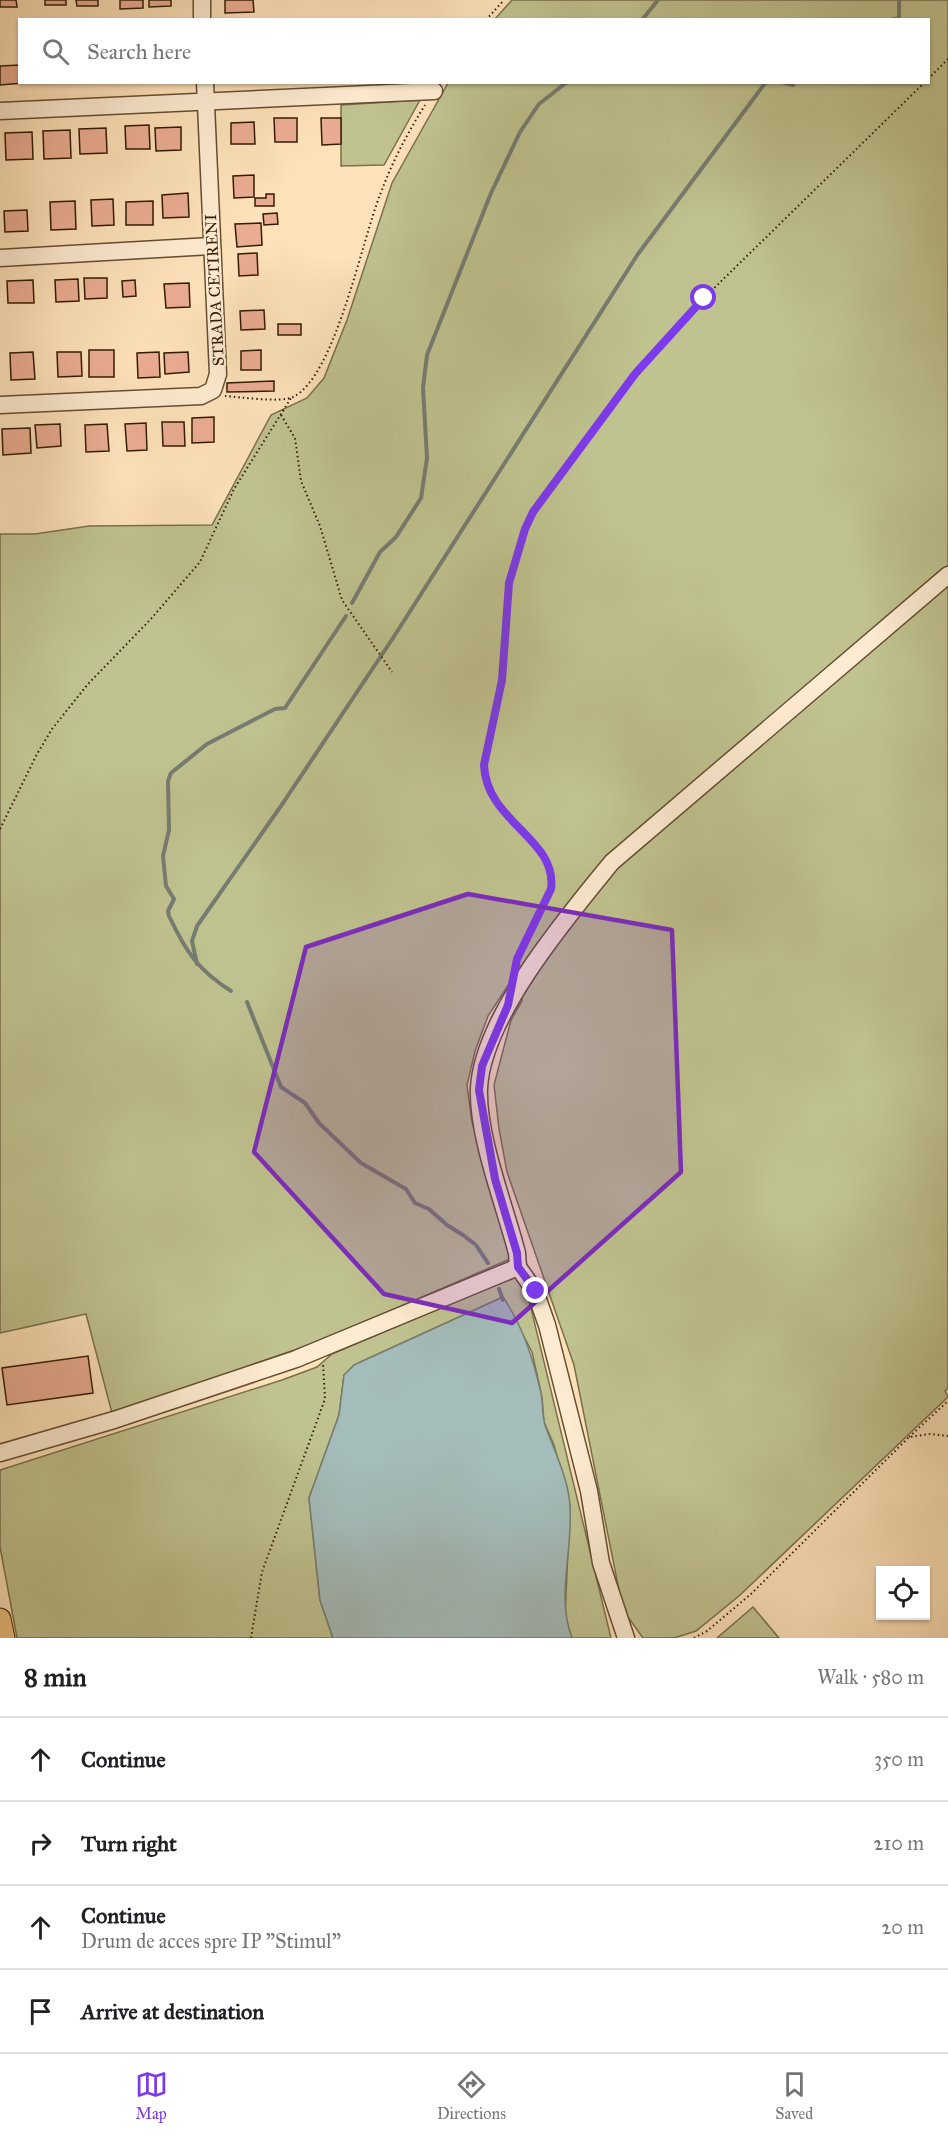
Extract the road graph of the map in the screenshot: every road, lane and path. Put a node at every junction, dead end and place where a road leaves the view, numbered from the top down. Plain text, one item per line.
1 (202, 0) edge
2 (504, 0) edge
3 (202, 18) edge
4 (488, 18) edge
5 (948, 59) edge
6 (930, 77) edge
7 (205, 84) edge
8 (923, 84) edge
9 (434, 91) joint
10 (206, 102) junction
11 (0, 111) edge
12 (211, 246) junction
13 (0, 258) edge
14 (211, 392) junction
15 (291, 398) junction
16 (0, 405) edge
17 (281, 415) junction
18 (948, 575) edge
19 (392, 672) dead end
20 (0, 829) edge
21 (515, 967) dead end
22 (518, 1267) junction
23 (323, 1348) junction
24 (948, 1401) edge
25 (948, 1436) edge
26 (909, 1437) junction
27 (0, 1453) edge
28 (0, 1619) edge
29 (4, 1638) edge
30 (251, 1638) edge
31 (626, 1638) edge
32 (694, 1638) edge

1 - 3 street
2 - 4 path
5 - 6 path
7 - 10 street, STRADA CETIRENI
8 - 21 path
9 - 10 street
9 - 15 path
10 - 11 street
10 - 12 street, STRADA CETIRENI
12 - 13 street
12 - 14 street, STRADA CETIRENI
14 - 15 path
14 - 16 street
15 - 17 path
17 - 19 path
17 - 20 path
18 - 22 street
22 - 23 street
22 - 31 street
23 - 27 street
23 - 30 path
24 - 26 path
25 - 26 path
26 - 32 path
28 - 29 main road

